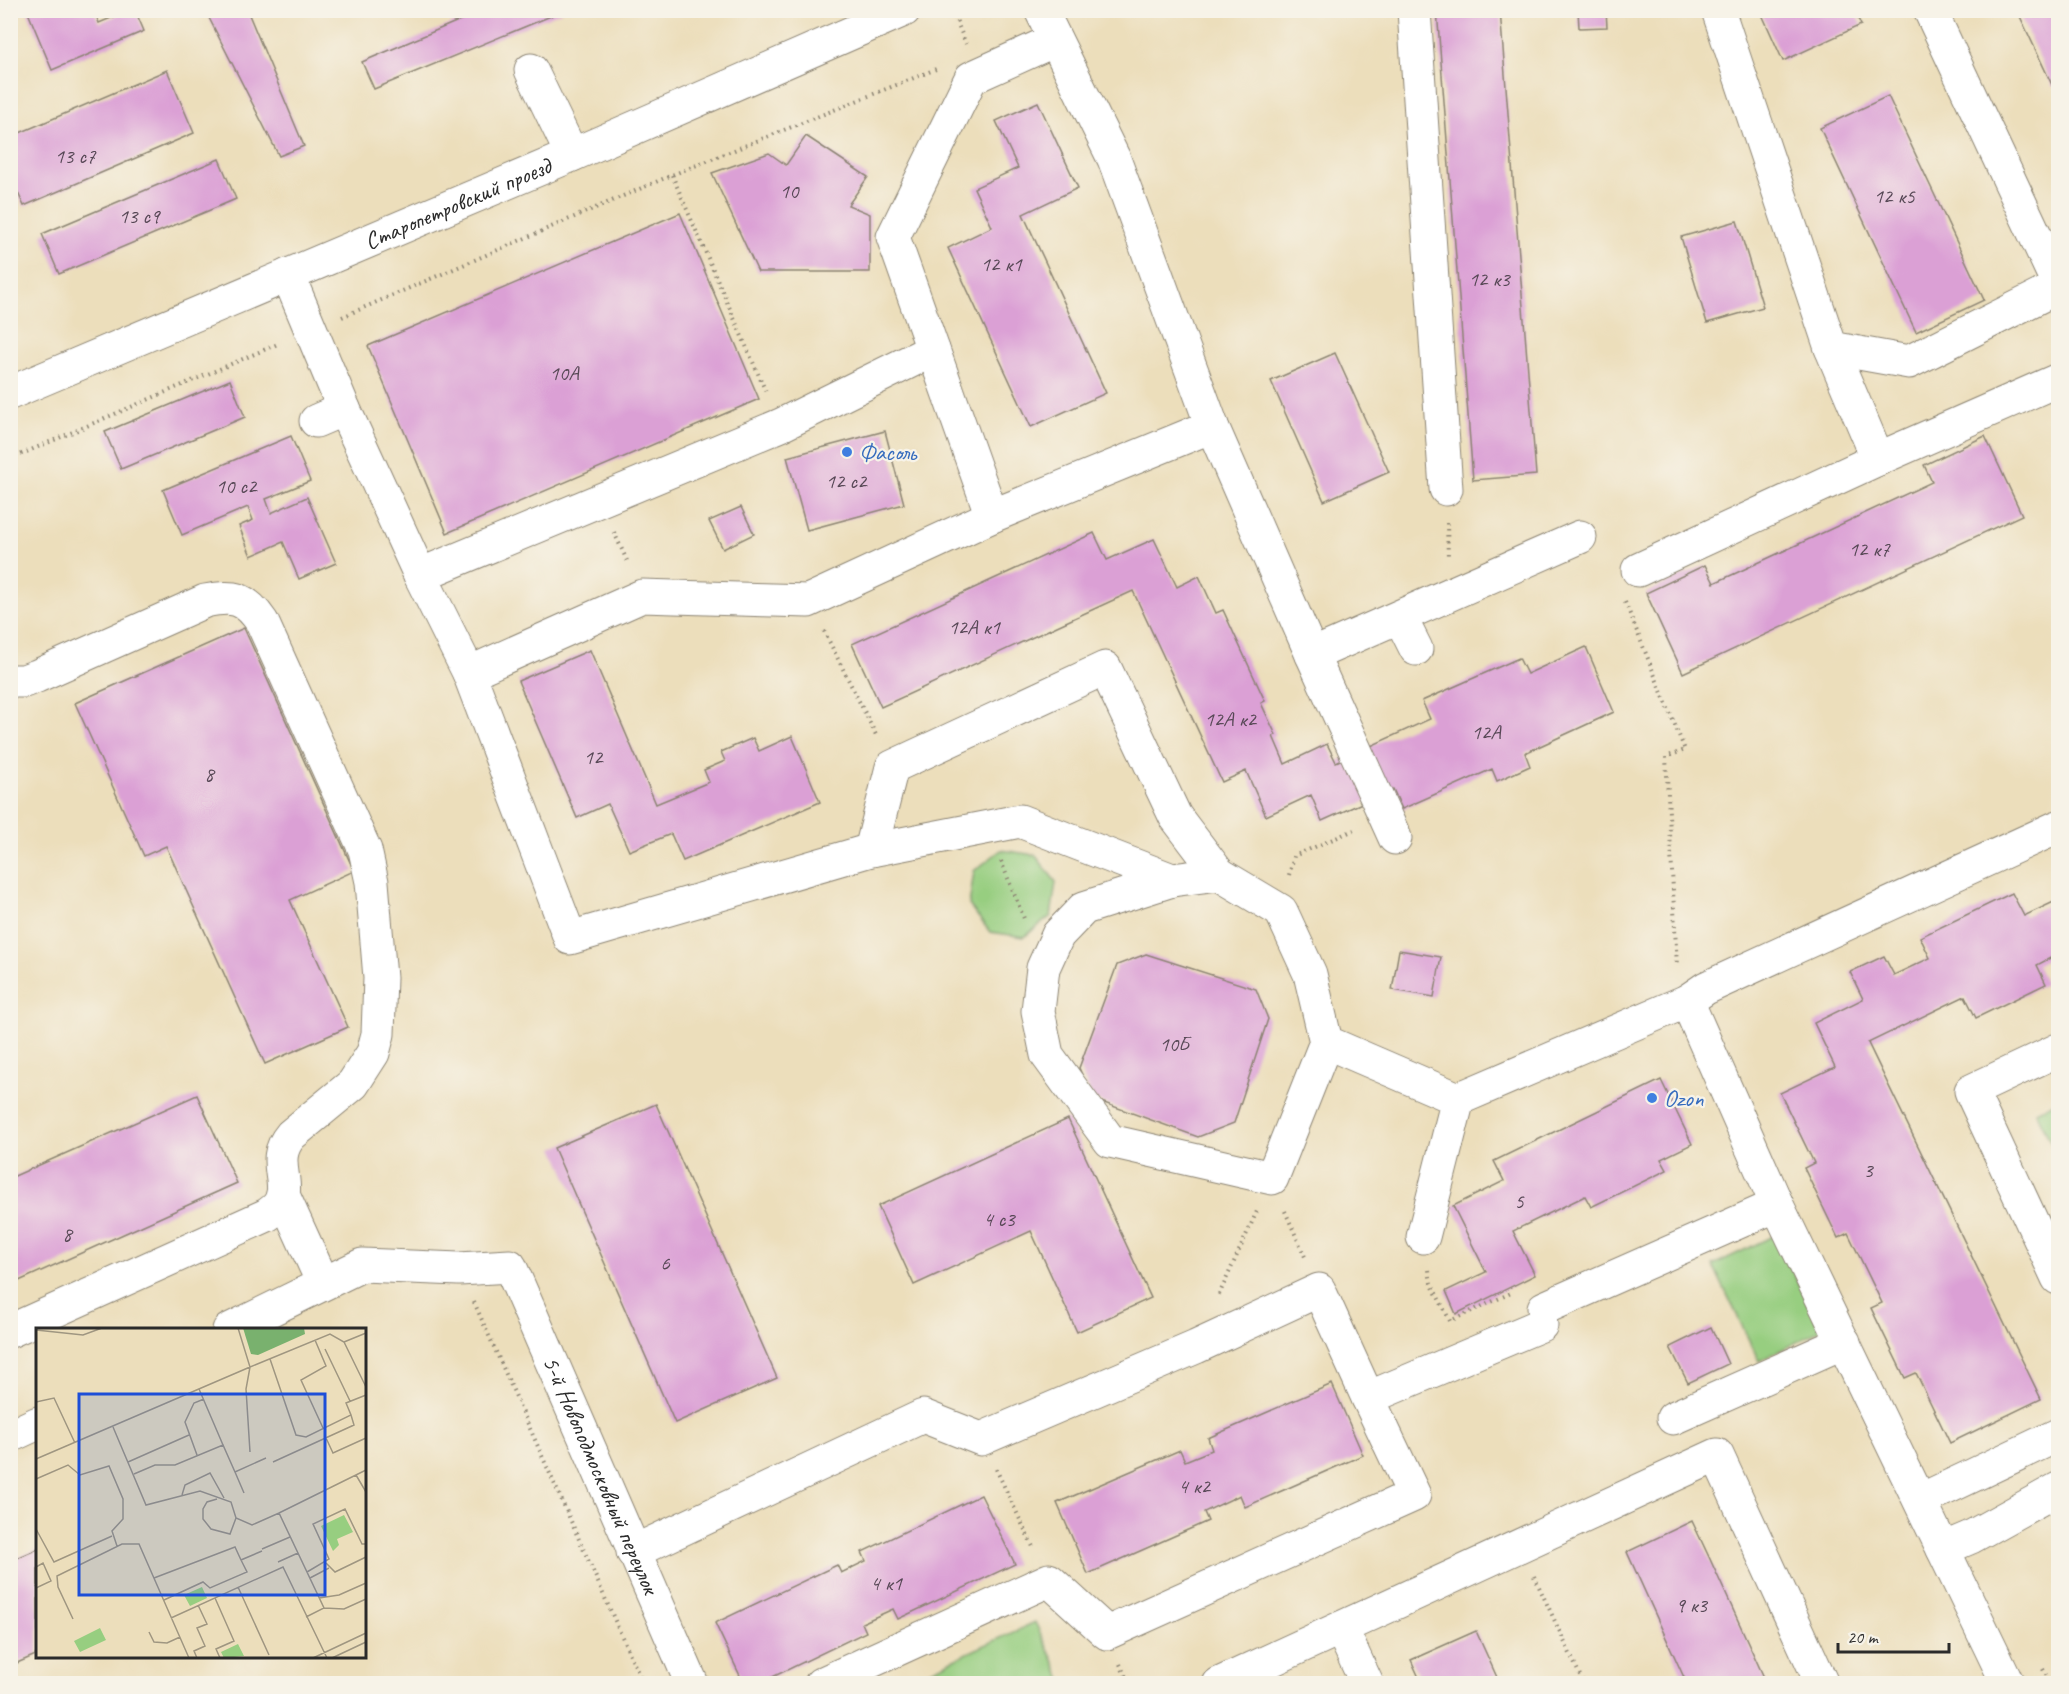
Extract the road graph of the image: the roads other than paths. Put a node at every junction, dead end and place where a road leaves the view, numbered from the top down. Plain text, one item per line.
1 (904, 10) edge
2 (1041, 10) edge
3 (1414, 10) edge
4 (1718, 10) edge
5 (1930, 10) edge
6 (1055, 40) junction
7 (531, 70) dead end
8 (572, 155) junction
9 (288, 275) junction
10 (2058, 286) edge
11 (1832, 348) junction
12 (933, 350) junction
13 (2058, 380) edge
14 (10, 393) edge
15 (1212, 426) junction
16 (1878, 459) junction
17 (1446, 489) road end
18 (992, 516) junction
19 (1580, 537) dead end
20 (1638, 570) dead end
21 (420, 574) junction
22 (1400, 617) junction
23 (1416, 649) dead end
24 (1312, 655) junction
25 (469, 674) junction
26 (10, 681) edge
27 (2058, 826) edge
28 (1390, 827) road end
29 (871, 850) junction
30 (1219, 874) junction
31 (1172, 880) junction
32 (1687, 1001) junction
33 (1326, 1042) junction
34 (2058, 1050) edge
35 (1458, 1099) junction
36 (283, 1195) junction
37 (1777, 1205) junction
38 (1423, 1237) road end
39 (2058, 1278) edge
40 (324, 1283) junction
41 (231, 1328) edge
42 (10, 1331) edge
43 (1844, 1342) junction
44 (1368, 1398) junction
45 (1674, 1418) dead end
46 (36, 1424) edge
47 (2058, 1435) edge
48 (10, 1436) edge
49 (2058, 1489) edge
50 (1921, 1500) junction
51 (1943, 1549) junction
52 (633, 1552) junction
53 (1341, 1628) junction
54 (692, 1683) edge
55 (821, 1683) edge
56 (1219, 1683) edge
57 (1366, 1683) edge
58 (1822, 1683) edge
59 (2008, 1683) edge

1 - 8 street, Старопетровский проезд
2 - 6 street
3 - 17 street
4 - 11 street
5 - 10 street
6 - 12 street
6 - 15 street
7 - 8 street
8 - 9 street, Старопетровский проезд
9 - 14 street, Старопетровский проезд
9 - 21 street
10 - 11 street
11 - 16 street
12 - 18 street
12 - 21 street
13 - 16 street
15 - 18 street
15 - 24 street
16 - 20 street
18 - 25 street
19 - 22 street
21 - 25 street
22 - 23 street
22 - 24 street
24 - 28 street
25 - 29 street
26 - 36 street
27 - 32 street
29 - 30 street
29 - 31 street
30 - 31 street
30 - 33 street
31 - 33 street
32 - 35 street
32 - 37 street
33 - 35 street
34 - 39 street
35 - 38 street
36 - 40 street
36 - 42 street
37 - 43 street
37 - 44 street
40 - 41 street
40 - 52 street, 5-й Новоподмосковный переулок
43 - 45 street
43 - 50 street
44 - 52 street
44 - 55 street
46 - 48 street
47 - 50 street
49 - 51 street
50 - 51 street
51 - 59 street
52 - 54 street, 5-й Новоподмосковный переулок
53 - 56 street
53 - 57 street
53 - 58 street

